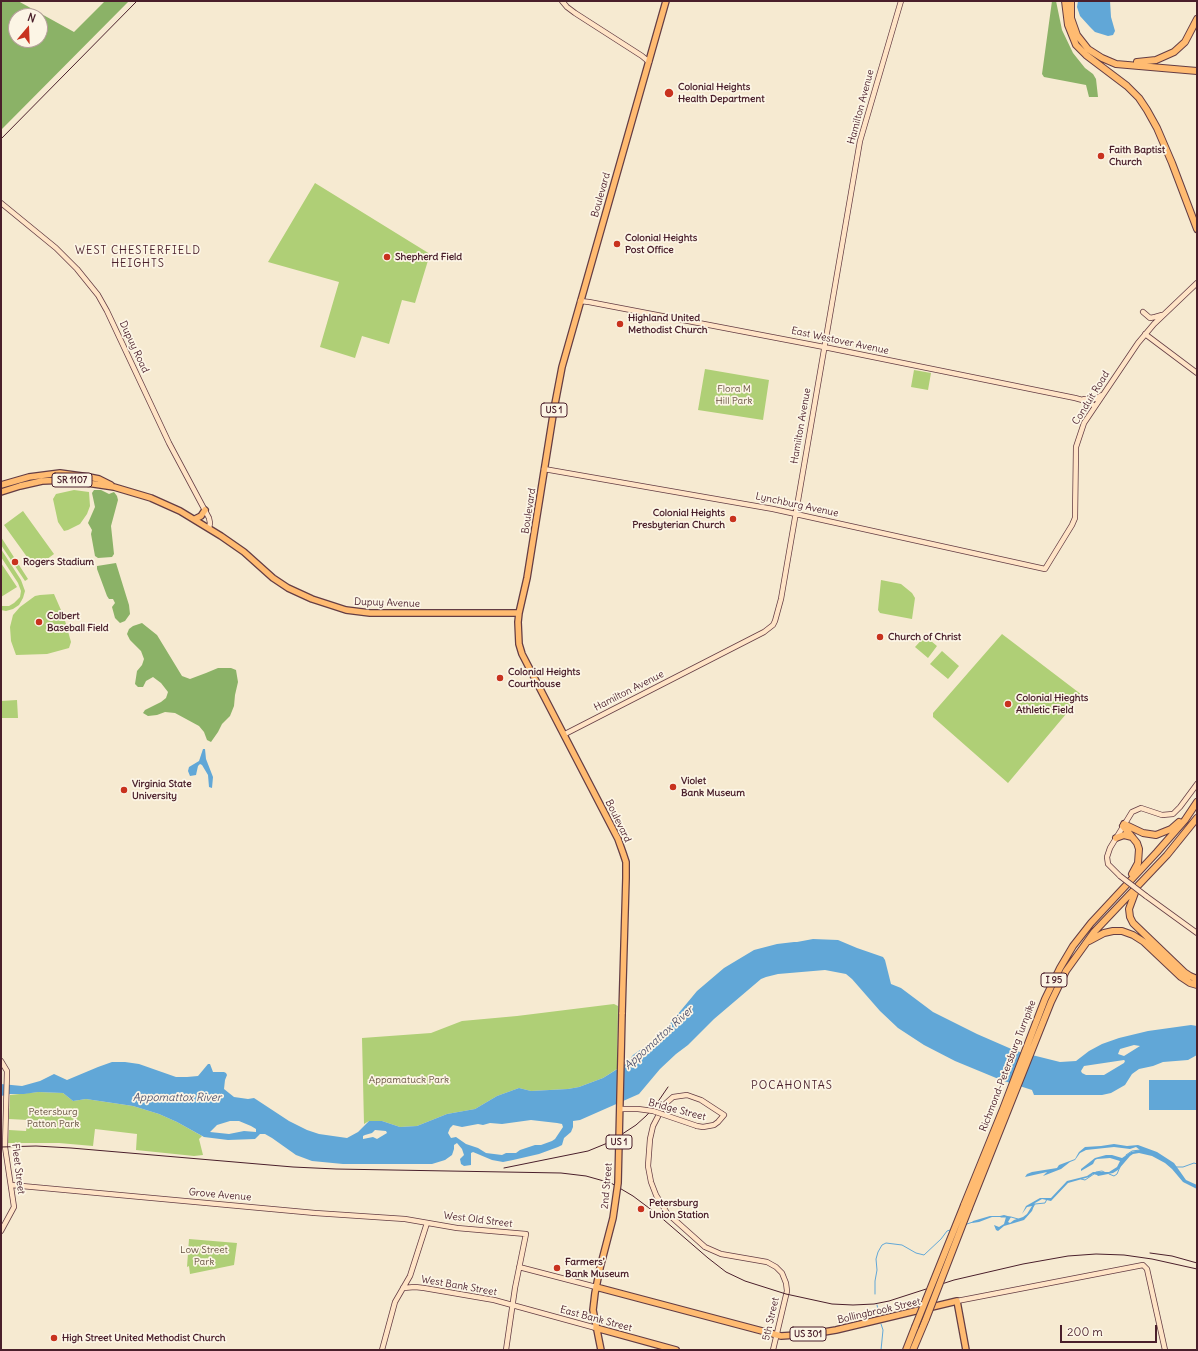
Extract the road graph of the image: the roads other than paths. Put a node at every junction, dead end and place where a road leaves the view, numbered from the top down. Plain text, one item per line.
1 (562, 1) edge
2 (666, 1) edge
3 (901, 1) edge
4 (1065, 1) edge
5 (1071, 1) edge
6 (1197, 19) edge
7 (1070, 31) junction
8 (1102, 58) junction
9 (649, 62) junction
10 (1197, 72) edge
11 (1, 203) edge
12 (1197, 229) edge
13 (1197, 283) edge
14 (580, 301) junction
15 (1143, 312) dead end
16 (1166, 313) junction
17 (1145, 334) junction
18 (824, 347) junction
19 (1197, 373) edge
20 (1103, 394) junction
21 (1075, 398) junction
22 (1095, 406) junction
23 (544, 469) junction
24 (1, 485) edge
25 (114, 487) junction
26 (1, 492) edge
27 (205, 510) junction
28 (796, 513) junction
29 (195, 519) junction
30 (209, 528) junction
31 (1045, 569) joint
32 (519, 613) junction
33 (564, 734) junction
34 (1197, 784) edge
35 (1196, 804) edge
36 (1197, 818) edge
37 (1124, 825) junction
38 (1132, 837) junction
39 (1116, 838) junction
40 (1138, 885) junction
41 (1121, 890) junction
42 (1197, 933) edge
43 (1086, 942) junction
44 (1197, 979) edge
45 (1197, 985) edge
46 (622, 1014) joint
47 (1, 1060) edge
48 (620, 1109) junction
49 (11, 1185) junction
50 (967, 1206) junction
51 (427, 1223) junction
52 (1, 1231) edge
53 (519, 1267) junction
54 (596, 1287) junction
55 (403, 1288) junction
56 (787, 1291) joint
57 (957, 1302) junction
58 (512, 1305) junction
59 (523, 1308) junction
60 (510, 1318) junction
61 (596, 1328) junction
62 (918, 1328) junction
63 (776, 1336) junction
64 (910, 1349) edge
65 (382, 1350) edge
66 (506, 1350) edge
67 (601, 1350) edge
68 (676, 1350) edge
69 (773, 1350) edge
70 (966, 1350) edge
71 (1165, 1350) edge

1 - 9 street
2 - 9 main road, Boulevard / US 1
3 - 18 street, Hamilton Avenue
4 - 7 highway
5 - 8 highway
6 - 8 highway
7 - 10 highway
7 - 12 highway
8 - 10 highway
9 - 14 main road, Boulevard / US 1
11 - 27 street, Dupuy Road
13 - 16 street, Conduit Road
14 - 18 street, East Westover Avenue
14 - 23 main road, Boulevard / US 1
15 - 16 street
16 - 17 street, Conduit Road
17 - 19 street
17 - 20 street, Conduit Road
18 - 21 street, East Westover Avenue
18 - 28 street, Hamilton Avenue
20 - 21 street
20 - 22 street, Conduit Road
21 - 22 street, East Westover Avenue
22 - 31 street, Conduit Road
23 - 28 street, Lynchburg Avenue
23 - 32 main road, Boulevard / US 1
24 - 25 main road, SR 1107
25 - 26 main road, SR 1107
25 - 29 main road, SR 1107
27 - 29 main road
27 - 30 street, Dupuy Road
28 - 31 street, Lynchburg Avenue
28 - 33 street, Hamilton Avenue
29 - 30 main road, SR 1107
30 - 32 main road, Dupuy Avenue / SR 1107
32 - 33 main road, Boulevard / US 1
33 - 46 main road, Boulevard / US 1
34 - 37 street
35 - 37 highway
35 - 41 highway, Richmond-Petersburg Turnpike / I 95
36 - 40 highway, Richmond-Petersburg Turnpike / I 95
37 - 38 highway
37 - 39 street
38 - 39 highway
38 - 41 highway
39 - 42 street, bridge
40 - 43 highway, Richmond-Petersburg Turnpike / I 95
40 - 44 highway
41 - 50 highway, Richmond-Petersburg Turnpike / I 95
43 - 45 highway
43 - 50 highway, Richmond-Petersburg Turnpike / I 95
46 - 48 main road, 2nd Street / US 1, bridge
47 - 49 street, Fleet Street
48 - 54 main road, 2nd Street / US 1, bridge
48 - 56 street, Bridge Street, bridge
49 - 51 street, Grove Avenue
49 - 52 street, Fleet Street
50 - 62 highway, Richmond-Petersburg Turnpike / I 95, bridge
50 - 62 highway, Richmond-Petersburg Turnpike / I 95, bridge
51 - 53 street, West Old Street
51 - 55 street
53 - 54 street, Bollingbrook Street
53 - 58 street
54 - 61 main road, US 1
54 - 63 main road, Bollingbrook Street / US 301
55 - 58 street, West Bank Street
55 - 65 street
56 - 63 street, 5th Street
57 - 63 main road, Bollingbrook Street / US 301
57 - 70 main road
57 - 71 street, Bollingbrook Street
58 - 59 street, East Bank Street
58 - 60 street
59 - 60 street
59 - 61 street, East Bank Street
60 - 66 street
61 - 67 main road, US 1
61 - 68 main road, East Bank Street
62 - 64 highway, Richmond-Petersburg Turnpike / I 95
63 - 69 street, 5th Street

